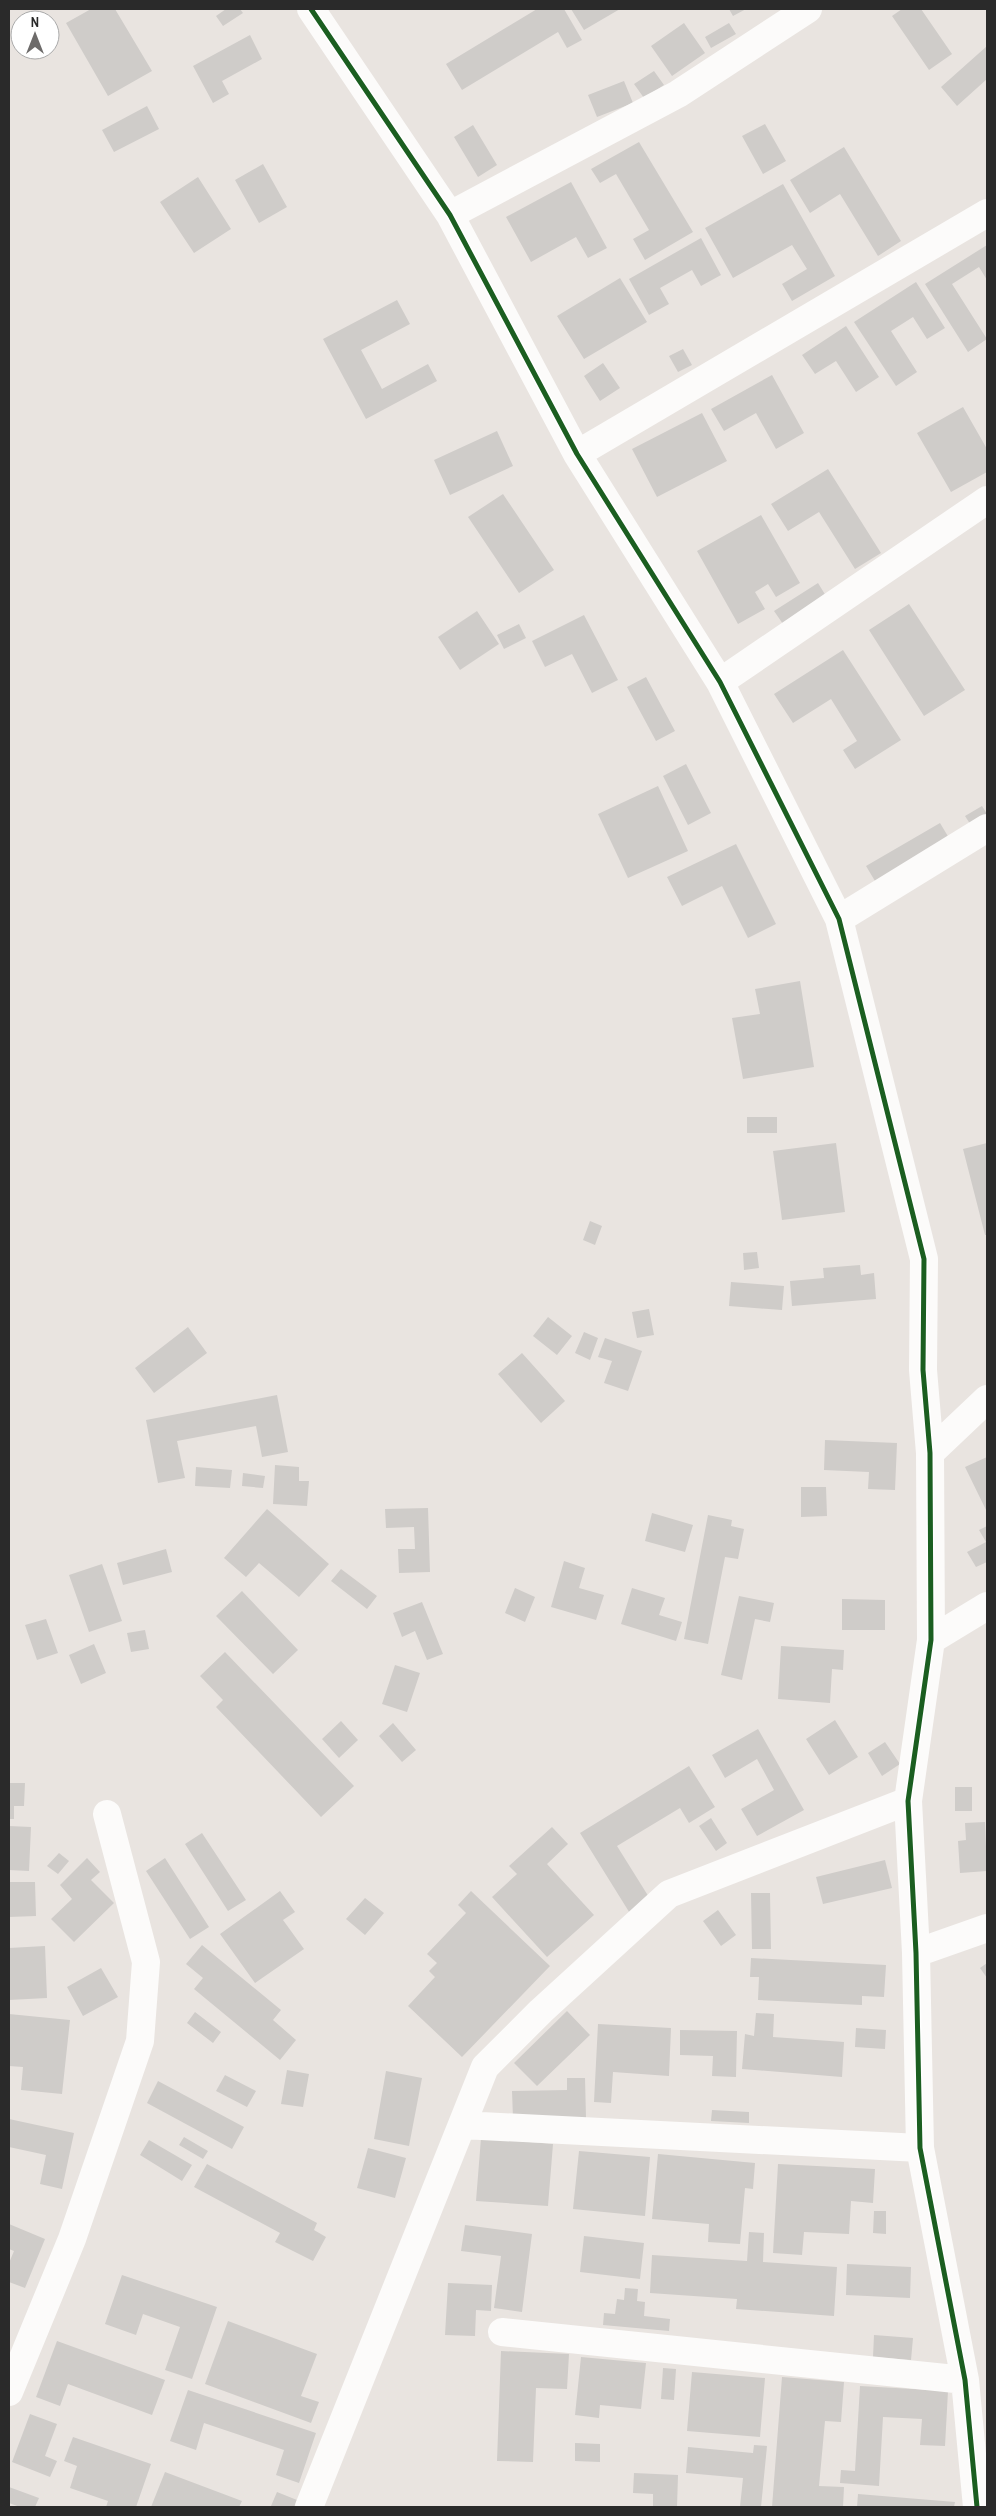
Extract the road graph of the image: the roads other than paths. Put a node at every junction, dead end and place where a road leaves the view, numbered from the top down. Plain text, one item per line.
1 (311, 9) edge
2 (808, 9) edge
3 (987, 213) edge
4 (450, 215) junction
5 (577, 454) junction
6 (987, 500) edge
7 (720, 682) junction
8 (987, 828) edge
9 (839, 919) junction
10 (987, 1399) edge
11 (930, 1453) junction
12 (987, 1606) edge
13 (931, 1640) junction
14 (908, 1801) junction
15 (107, 1814) dead end
16 (987, 1928) edge
17 (916, 1952) junction
18 (462, 2125) junction
19 (920, 2148) junction
20 (502, 2332) dead end
21 (965, 2380) junction
22 (9, 2392) edge
23 (981, 2474) edge
24 (309, 2507) edge
25 (977, 2507) edge

1 - 4 street
2 - 4 street
3 - 5 street
4 - 5 street
5 - 7 street
6 - 7 street
7 - 9 street
8 - 9 street
9 - 11 street
10 - 11 street
11 - 13 street
12 - 13 street
13 - 14 street
14 - 17 street
14 - 18 street
15 - 22 street
16 - 17 street
17 - 19 street
18 - 19 street
18 - 24 street
19 - 21 street
20 - 21 street
21 - 23 street
23 - 25 street

